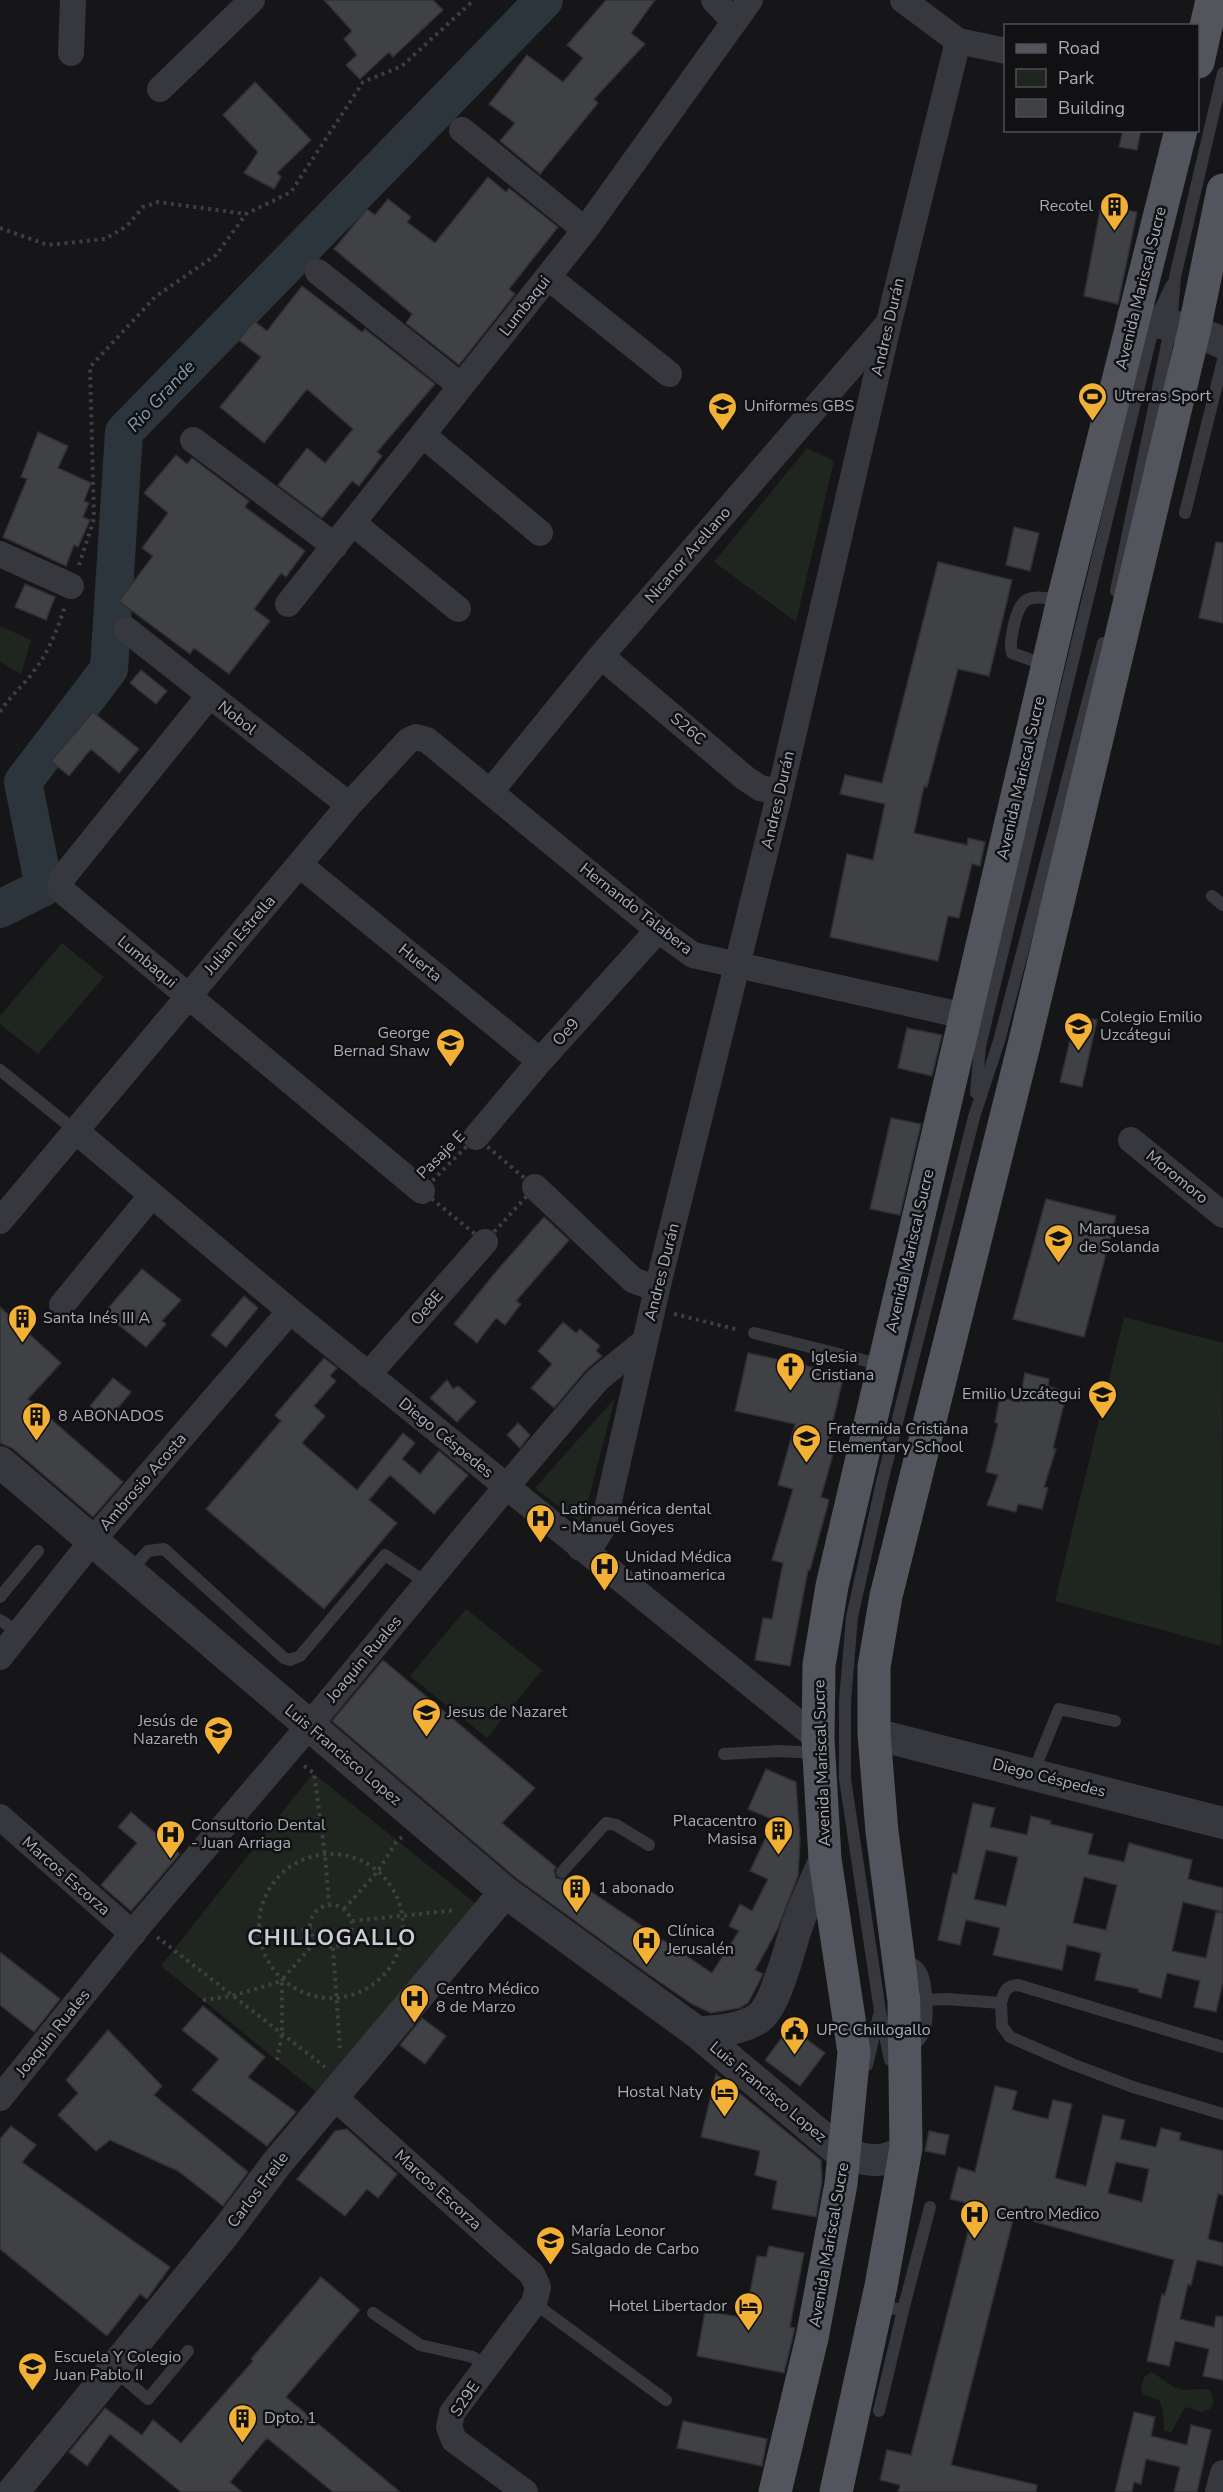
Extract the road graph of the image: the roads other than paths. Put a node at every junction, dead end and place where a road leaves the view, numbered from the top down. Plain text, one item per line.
1 (73, 0) edge
2 (252, 0) edge
3 (714, 0) edge
4 (750, 0) edge
5 (903, 0) edge
6 (1212, 0) edge
7 (734, 21) junction
8 (958, 41) junction
9 (1004, 51) edge
10 (71, 53) dead end
11 (1199, 54) edge
12 (1223, 73) edge
13 (160, 89) dead end
14 (462, 129) dead end
15 (1181, 132) edge
16 (1223, 190) edge
17 (585, 230) junction
18 (318, 272) dead end
19 (548, 277) junction
20 (889, 322) junction
21 (1175, 327) edge
22 (1223, 360) edge
23 (669, 374) dead end
24 (461, 386) junction
25 (423, 435) junction
26 (193, 440) dead end
27 (1185, 513) dead end
28 (353, 523) junction
29 (540, 532) dead end
30 (334, 546) junction
31 (0, 554) edge
32 (71, 586) road end
33 (1064, 600) junction
34 (288, 604) dead end
35 (1113, 605) dead end
36 (458, 609) dead end
37 (127, 630) dead end
38 (1105, 636) dead end
39 (601, 656) junction
40 (1048, 666) junction
41 (208, 696) junction
42 (416, 737) joint
43 (490, 791) junction
44 (780, 792) junction
45 (349, 806) junction
46 (300, 865) junction
47 (1212, 896) dead end
48 (1223, 905) edge
49 (658, 930) junction
50 (737, 966) junction
51 (188, 996) junction
52 (965, 1016) junction
53 (540, 1061) junction
54 (0, 1070) edge
55 (974, 1117) junction
56 (77, 1132) junction
57 (476, 1137) road end
58 (1131, 1140) dead end
59 (535, 1187) road end
60 (422, 1191) road end
61 (152, 1195) junction
62 (1223, 1215) edge
63 (0, 1221) edge
64 (485, 1242) road end
65 (655, 1299) junction
66 (62, 1305) dead end
67 (290, 1311) junction
68 (754, 1333) road end
69 (645, 1341) junction
70 (883, 1365) junction
71 (368, 1375) junction
72 (0, 1462) edge
73 (506, 1487) junction
74 (92, 1541) junction
75 (580, 1548) junction
76 (38, 1551) dead end
77 (129, 1573) junction
78 (427, 1583) junction
79 (0, 1596) edge
80 (9, 1627) edge
81 (0, 1657) edge
82 (1115, 1721) dead end
83 (309, 1726) junction
84 (874, 1734) junction
85 (819, 1746) junction
86 (724, 1754) dead end
87 (1033, 1774) junction
88 (0, 1817) edge
89 (1223, 1823) edge
90 (649, 1845) dead end
91 (825, 1859) junction
92 (562, 1872) dead end
93 (515, 1903) junction
94 (136, 1929) junction
95 (900, 1959) junction
96 (926, 2000) junction
97 (1001, 2003) junction
98 (880, 2011) junction
99 (698, 2033) junction
100 (1223, 2047) edge
101 (898, 2065) junction
102 (342, 2083) junction
103 (0, 2098) edge
104 (1223, 2114) edge
105 (896, 2151) junction
106 (843, 2169) junction
107 (930, 2207) dead end
108 (877, 2236) dead end
109 (894, 2288) junction
110 (536, 2295) junction
111 (373, 2313) dead end
112 (843, 2347) junction
113 (188, 2350) dead end
114 (487, 2367) junction
115 (114, 2370) junction
116 (666, 2400) dead end
117 (879, 2411) dead end
118 (1223, 2473) edge
119 (13, 2492) edge
120 (525, 2492) edge
121 (776, 2492) edge
122 (799, 2492) edge
123 (823, 2492) edge
124 (836, 2492) edge
125 (1218, 2492) edge

1 - 10 street
2 - 13 street
3 - 7 street
4 - 7 street, Lumbaqui
5 - 8 street
6 - 11 main road
7 - 17 street, Lumbaqui
8 - 9 street
8 - 20 street, Andres Durán
12 - 21 lane
14 - 17 street
15 - 21 main road, Avenida Mariscal Sucre
16 - 21 main road, Avenida Mariscal Sucre
17 - 19 street, Lumbaqui
18 - 24 street
19 - 23 street
19 - 24 street, Lumbaqui
20 - 39 street, Nicanor Arellano
20 - 44 street, Andres Durán
21 - 33 main road, Avenida Mariscal Sucre
21 - 35 lane
21 - 55 lane
21 - 84 main road, Avenida Mariscal Sucre
22 - 27 lane
24 - 25 street, Lumbaqui
25 - 28 street, Lumbaqui
25 - 29 street
26 - 30 street
28 - 30 street, Lumbaqui
28 - 36 street
30 - 34 street, Lumbaqui
31 - 32 street
33 - 40 main road, Avenida Mariscal Sucre
33 - 40 lane
37 - 41 street, Nobol
38 - 55 lane
39 - 43 street, Nicanor Arellano
39 - 44 street, S26C
40 - 52 main road, Avenida Mariscal Sucre
41 - 45 street, Nobol
41 - 51 street, Lumbaqui
42 - 43 street, Hernando Talabera
42 - 45 street, Julian Estrella
43 - 49 street, Hernando Talabera
44 - 50 street, Andres Durán
45 - 46 street, Julian Estrella
46 - 51 street, Julian Estrella
46 - 53 street, Huerta
47 - 48 lane
49 - 50 street, Hernando Talabera
49 - 53 street, Oe9
50 - 52 street, Hernando Talabera
50 - 65 street, Andres Durán
51 - 56 street, Julian Estrella
51 - 60 street, Lumbaqui
52 - 70 main road, Avenida Mariscal Sucre
53 - 57 street, Oe9
54 - 56 lane
55 - 98 lane
56 - 61 street, Diego Céspedes
56 - 63 street, Julian Estrella
58 - 62 street, Moromoro
59 - 65 street
61 - 66 street
61 - 67 street, Diego Céspedes
64 - 71 street, Oe8E
65 - 69 street, Andres Durán
67 - 71 street, Diego Céspedes
67 - 74 street, Ambrosio Acosta
68 - 70 lane
69 - 73 street, Joaquin Ruales
69 - 75 street, Andres Durán
70 - 85 main road, Avenida Mariscal Sucre
71 - 73 street, Diego Céspedes
72 - 74 street, Luis Francisco Lopez
73 - 75 street, Diego Céspedes
73 - 78 street, Joaquin Ruales
74 - 77 street, Luis Francisco Lopez
74 - 80 street, Ambrosio Acosta
75 - 85 street, Diego Céspedes
76 - 79 lane
77 - 78 lane
77 - 83 street, Luis Francisco Lopez
78 - 83 street, Joaquin Ruales
80 - 81 street, Ambrosio Acosta
82 - 87 lane
83 - 93 street, Luis Francisco Lopez
83 - 94 street, Joaquin Ruales
84 - 87 street, Diego Céspedes
84 - 95 main road, Avenida Mariscal Sucre
85 - 86 lane
85 - 91 main road, Avenida Mariscal Sucre
87 - 89 street, Diego Céspedes
88 - 94 street, Marcos Escorza
90 - 92 lane
91 - 99 street, Luis Francisco Lopez
91 - 106 main road, Avenida Mariscal Sucre
93 - 99 street, Luis Francisco Lopez
93 - 102 street, Carlos Freile
94 - 103 street, Joaquin Ruales
95 - 96 lane
95 - 101 main road, Avenida Mariscal Sucre
96 - 97 lane
96 - 101 lane
97 - 100 lane
97 - 104 lane
98 - 101 lane
98 - 106 lane
99 - 106 street, Luis Francisco Lopez
101 - 105 main road, Avenida Mariscal Sucre
102 - 110 street, Marcos Escorza
102 - 115 street, Carlos Freile
105 - 106 street, Luis Francisco Lopez
105 - 108 lane
105 - 109 main road, Avenida Mariscal Sucre
106 - 112 main road
106 - 121 main road, Avenida Mariscal Sucre
107 - 109 lane
109 - 117 lane
109 - 124 main road, Avenida Mariscal Sucre
110 - 114 street, S29E
110 - 116 lane, Marcos Escorza
111 - 114 lane
112 - 122 main road
112 - 123 lane
113 - 115 lane
114 - 120 street, S29E
115 - 119 street, Carlos Freile
118 - 125 street

